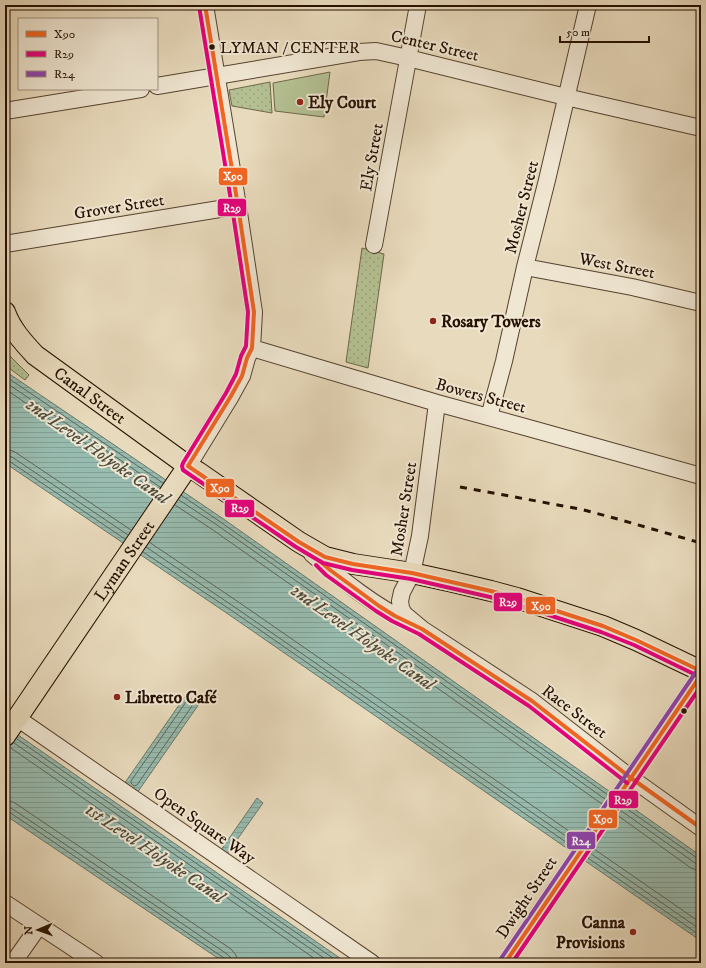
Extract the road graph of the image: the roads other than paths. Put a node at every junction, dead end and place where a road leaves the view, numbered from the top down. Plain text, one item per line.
1 (205, 5) edge
2 (418, 5) edge
3 (588, 5) edge
4 (408, 58) junction
5 (216, 76) junction
6 (158, 86) edge
7 (135, 90) edge
8 (566, 97) junction
9 (5, 111) edge
10 (701, 128) edge
11 (238, 206) junction
12 (5, 244) edge
13 (374, 245) dead end
14 (525, 267) junction
15 (701, 303) edge
16 (5, 312) edge
17 (252, 348) junction
18 (437, 403) junction
19 (489, 417) junction
20 (183, 474) junction
21 (701, 476) edge
22 (299, 542) junction
23 (412, 573) junction
24 (422, 629) junction
25 (701, 671) edge
26 (701, 675) edge
27 (11, 726) edge
28 (631, 778) junction
29 (701, 828) edge
30 (5, 903) edge
31 (39, 926) junction
32 (13, 963) edge
33 (96, 963) edge
34 (372, 963) edge
35 (505, 963) edge

1 - 5 street, Lyman Street
2 - 4 street, Ely Street
3 - 8 street, Mosher Street
4 - 5 street, Center Street
4 - 8 street, Center Street
4 - 13 street, Ely Street
5 - 6 street, Center Street
5 - 11 street, Lyman Street
7 - 9 street
8 - 10 street, Center Street
8 - 14 street, Mosher Street
11 - 12 street, Grover Street
11 - 17 street, Lyman Street
14 - 15 street, West Street
14 - 19 street, Mosher Street
16 - 20 main road, Canal Street
17 - 18 street, Bowers Street
17 - 20 street, Lyman Street
18 - 19 street, Bowers Street
18 - 23 street, Mosher Street
19 - 21 street, Bowers Street
20 - 22 main road, Canal Street
20 - 27 main road, Lyman Street
22 - 23 main road, Canal Street
22 - 24 street, Race Street
23 - 24 street, Race Street
23 - 25 main road, Canal Street
24 - 28 street, Race Street
26 - 28 street, Dwight Street
27 - 34 street, Open Square Way
28 - 29 street, Race Street
28 - 35 street, Dwight Street
30 - 31 street
31 - 32 street
31 - 33 street

